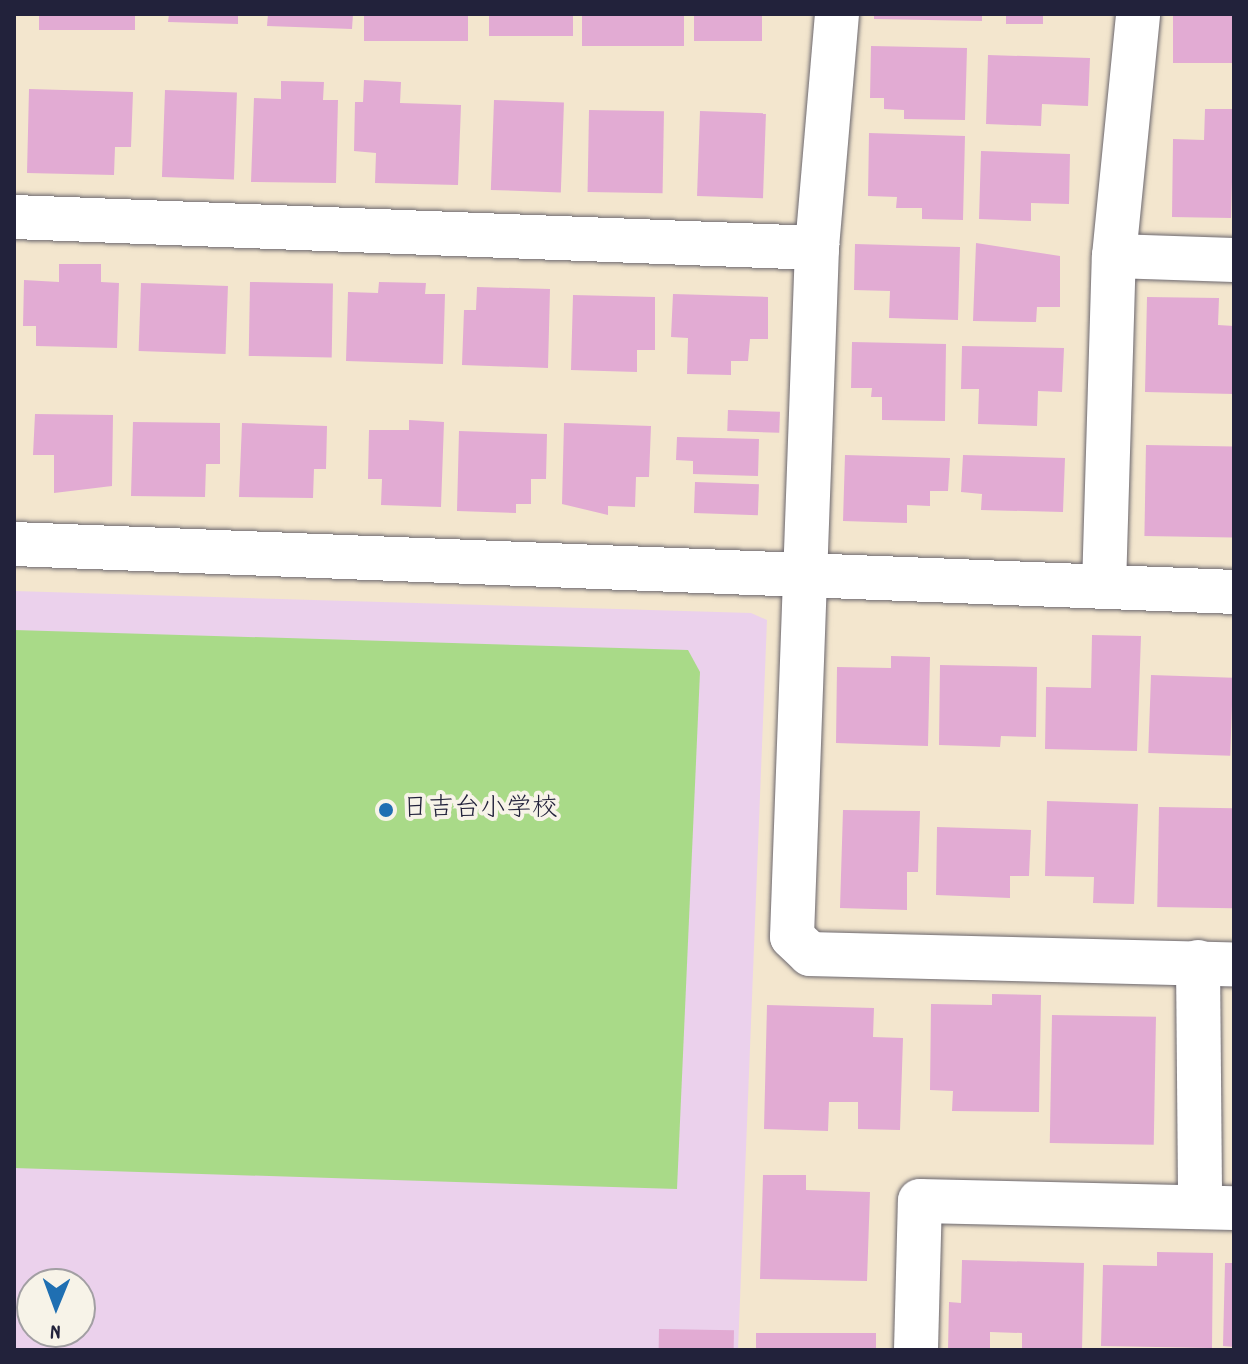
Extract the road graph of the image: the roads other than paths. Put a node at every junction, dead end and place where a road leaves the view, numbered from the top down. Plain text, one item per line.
1 (837, 14) edge
2 (1138, 14) edge
3 (14, 217) edge
4 (817, 248) junction
5 (1114, 256) junction
6 (1234, 260) edge
7 (14, 544) edge
8 (806, 578) junction
9 (1104, 587) junction
10 (1234, 592) edge
11 (1216, 963) edge
12 (1217, 1208) edge
13 (916, 1350) edge

1 - 4 street
2 - 5 street
3 - 4 street
4 - 8 street
5 - 6 street
5 - 9 street
7 - 8 street
8 - 9 street
8 - 11 street
9 - 10 street
11 - 12 street
12 - 13 street

